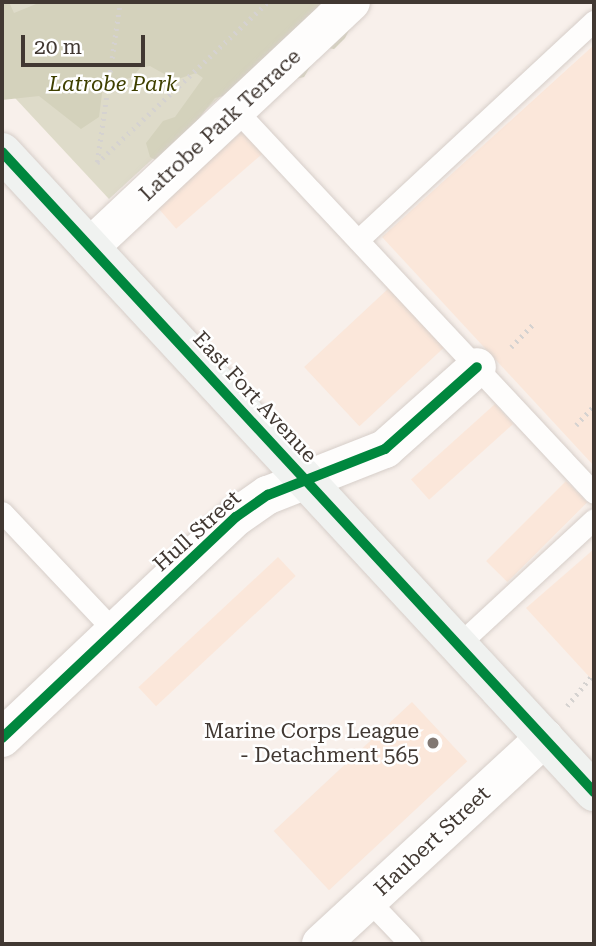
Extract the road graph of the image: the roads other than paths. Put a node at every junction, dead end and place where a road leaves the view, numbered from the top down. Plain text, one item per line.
1 (351, 2) edge
2 (594, 21) edge
3 (236, 110) junction
4 (8, 170) edge
5 (358, 240) junction
6 (90, 247) junction
7 (477, 367) junction
8 (305, 479) junction
9 (594, 494) edge
10 (2, 512) edge
11 (594, 519) edge
12 (116, 633) junction
13 (458, 645) junction
14 (2, 738) edge
15 (544, 738) junction
16 (594, 792) edge
17 (368, 900) junction
18 (321, 944) edge
19 (410, 944) edge

1 - 3 street, Latrobe Park Terrace
2 - 5 lane
3 - 5 lane
3 - 6 street, Latrobe Park Terrace
4 - 6 street, East Fort Avenue
5 - 7 lane
6 - 8 street, East Fort Avenue
7 - 8 street, Hull Street
7 - 9 lane
8 - 12 street, Hull Street
8 - 13 street, East Fort Avenue
10 - 12 lane
11 - 13 lane
12 - 14 street, Hull Street
13 - 15 street, East Fort Avenue
15 - 16 street, East Fort Avenue
15 - 17 street, Haubert Street
17 - 18 street, Haubert Street
17 - 19 lane

